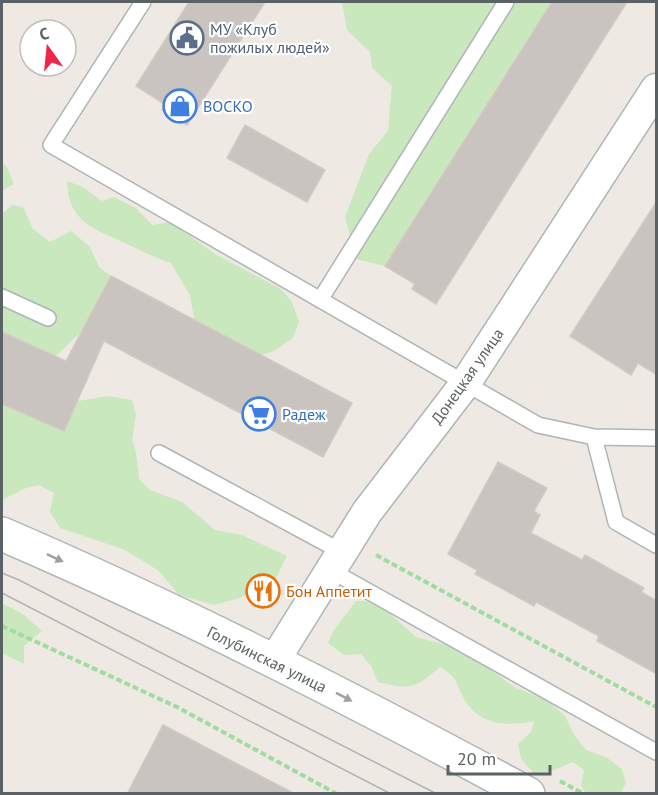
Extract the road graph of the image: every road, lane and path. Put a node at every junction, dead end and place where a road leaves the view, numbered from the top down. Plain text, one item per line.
1 (143, 2) edge
2 (506, 2) edge
3 (657, 89) edge
4 (2, 297) edge
5 (320, 300) junction
6 (48, 318) dead end
7 (465, 384) junction
8 (594, 437) junction
9 (657, 438) edge
10 (159, 453) dead end
11 (367, 512) junction
12 (2, 534) edge
13 (657, 544) edge
14 (336, 561) junction
15 (2, 626) edge
16 (274, 661) junction
17 (657, 707) edge
18 (657, 752) edge
19 (337, 794) edge
20 (528, 794) edge

1 - 5 lane
2 - 5 lane
3 - 7 street, Донецкая улица
4 - 6 lane
5 - 7 lane
7 - 8 lane
7 - 11 street, Донецкая улица
8 - 9 lane
8 - 13 lane
10 - 14 lane
11 - 14 street, Донецкая улица
11 - 17 path
12 -> 16 main road, Голубинская улица
14 - 16 street, Донецкая улица
14 - 18 lane
15 - 19 path
16 -> 20 main road, Голубинская улица

